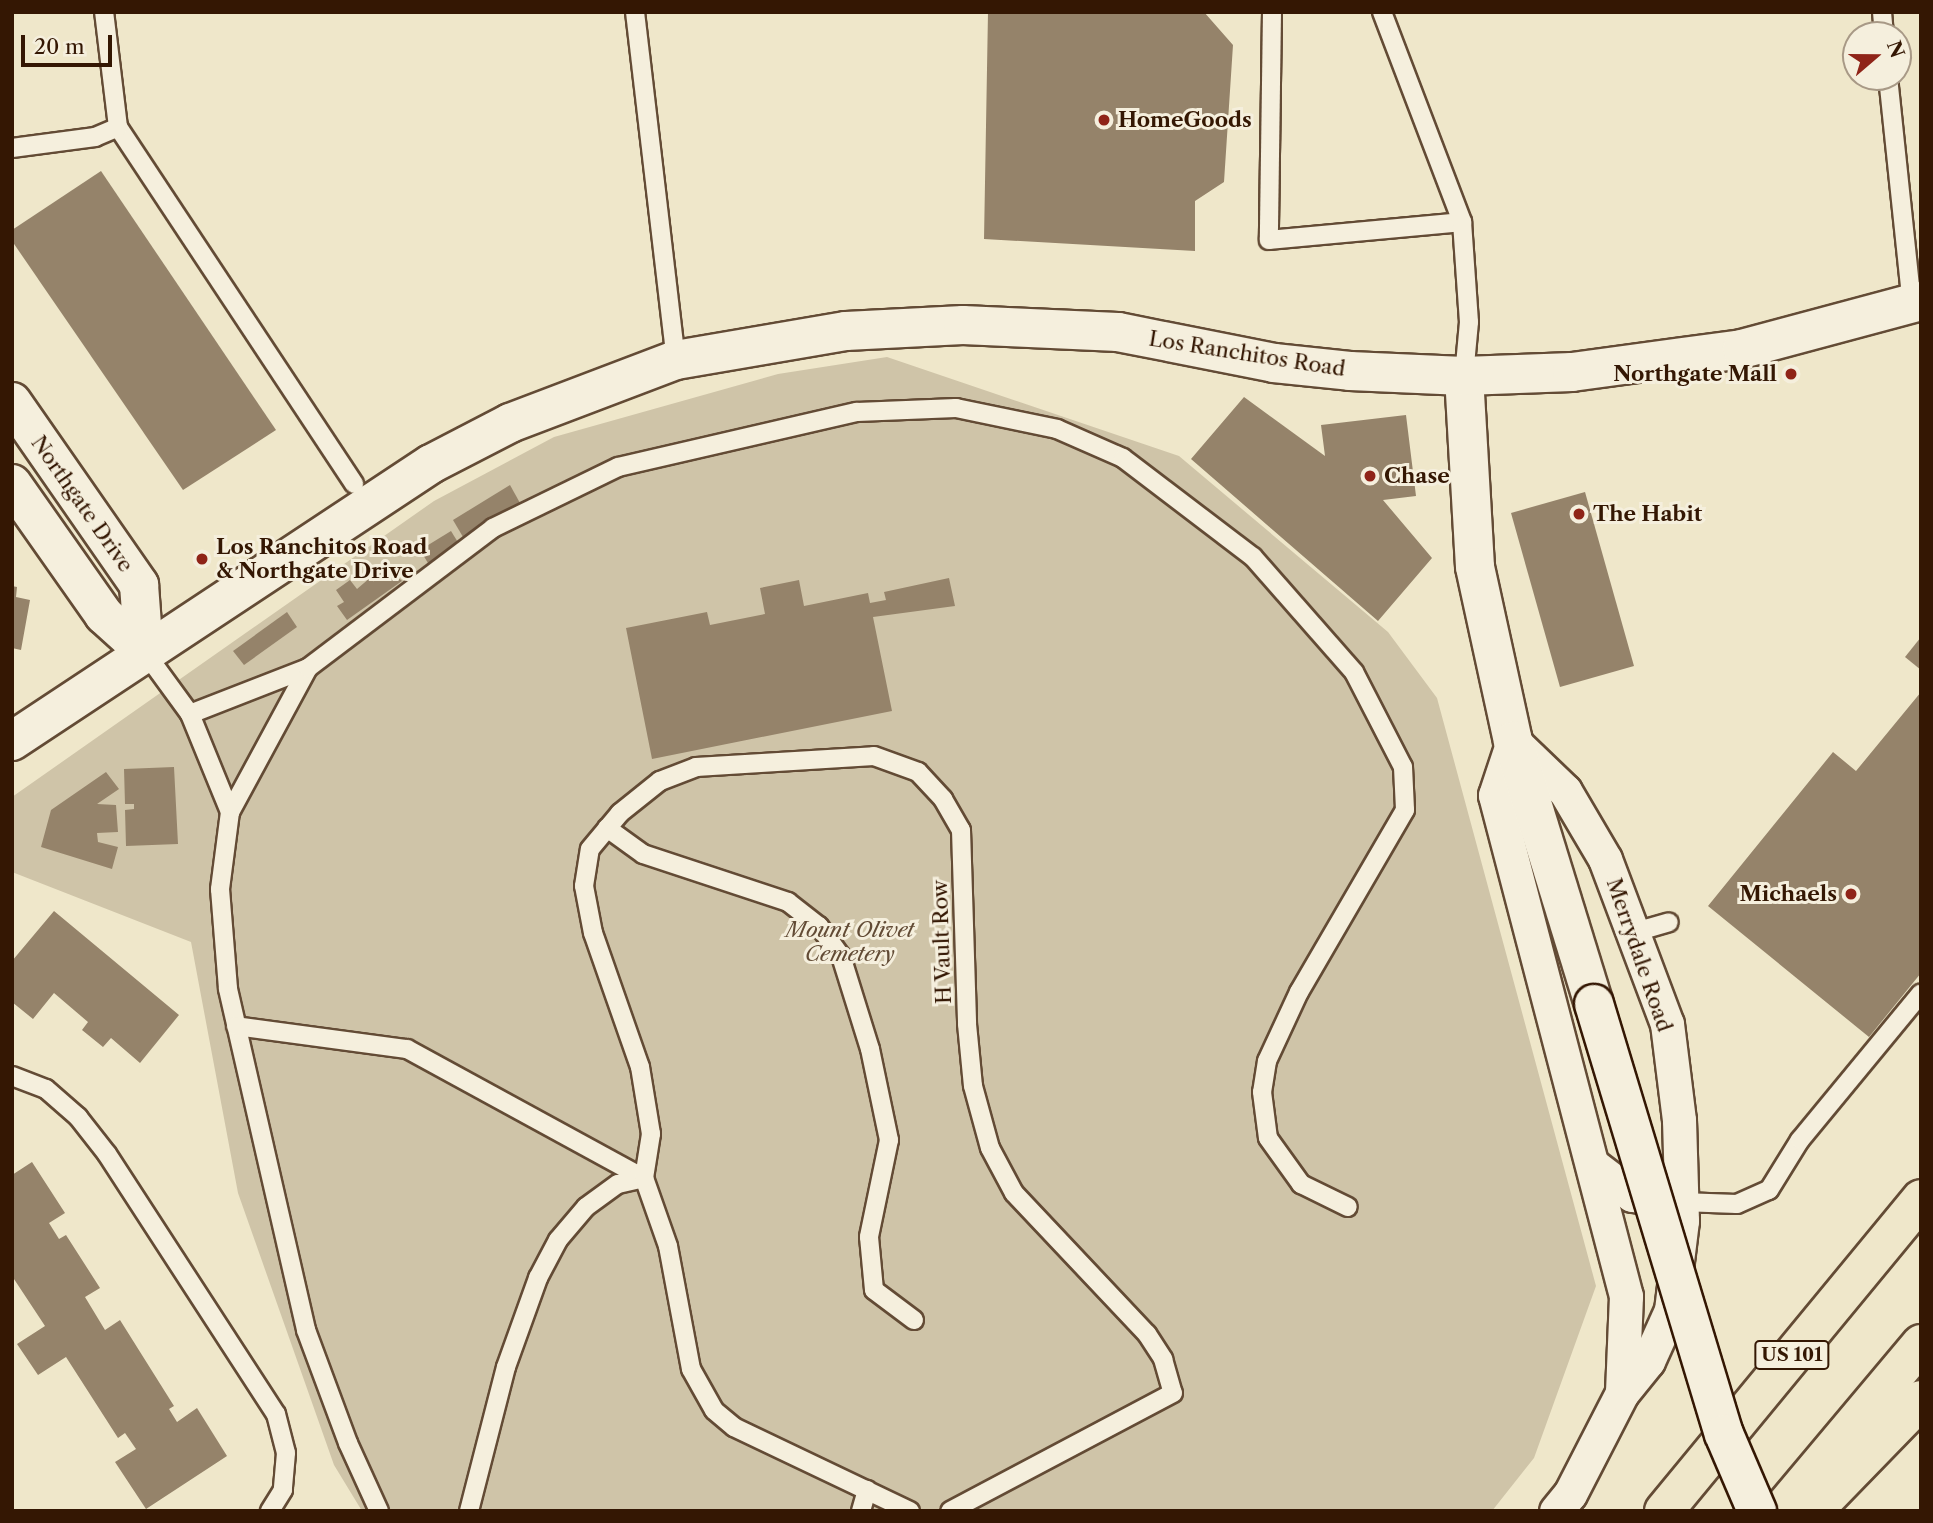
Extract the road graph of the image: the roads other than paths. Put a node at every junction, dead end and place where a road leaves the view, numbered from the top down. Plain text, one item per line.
1 (104, 12) edge
2 (635, 12) edge
3 (1272, 12) edge
4 (1382, 12) edge
5 (1890, 91) edge
6 (118, 127) junction
7 (12, 148) edge
8 (1462, 222) junction
9 (1917, 303) edge
10 (673, 349) junction
11 (1464, 376) junction
12 (12, 402) edge
13 (12, 484) edge
14 (354, 484) junction
15 (145, 651) junction
16 (308, 668) junction
17 (191, 714) junction
18 (12, 741) edge
19 (1513, 741) junction
20 (230, 812) junction
21 (607, 828) junction
22 (1669, 922) dead end
23 (1635, 932) junction
24 (1921, 993) edge
25 (236, 1026) junction
26 (12, 1076) edge
27 (1593, 1165) junction
28 (644, 1178) junction
29 (1921, 1199) edge
30 (1681, 1202) junction
31 (1348, 1207) dead end
32 (914, 1320) dead end
33 (1921, 1344) edge
34 (1622, 1393) junction
35 (1921, 1400) edge
36 (867, 1490) junction
37 (270, 1511) edge
38 (380, 1511) edge
39 (469, 1511) edge
40 (861, 1511) edge
41 (910, 1511) edge
42 (950, 1511) edge
43 (1556, 1511) edge
44 (1664, 1511) edge
45 (1757, 1511) edge
46 (1781, 1511) edge
47 (1813, 1511) edge

1 - 6 lane
2 - 10 lane
3 - 8 lane
4 - 8 lane
5 - 9 lane
6 - 7 lane
6 - 14 lane
8 - 11 lane
9 - 11 main road, Los Ranchitos Road
10 - 11 main road, Los Ranchitos Road
10 - 14 main road, Los Ranchitos Road
10 - 15 main road, Los Ranchitos Road
11 - 19 main road
12 - 15 main road, Northgate Drive
13 - 15 main road
14 - 15 main road, Los Ranchitos Road
15 - 17 lane
15 - 18 main road, Los Ranchitos Road
16 - 17 lane
16 - 20 lane
16 - 31 lane
17 - 20 lane
19 - 23 street, Merrydale Road
19 - 27 street, Merrydale Road
19 - 45 main road, bridge
20 - 25 lane
21 - 28 lane, H Vault Row
21 - 32 lane
21 - 42 lane, H Vault Row
22 - 23 lane
23 - 30 street, Merrydale Road
24 - 30 lane
25 - 28 lane
25 - 38 lane
26 - 37 lane
27 - 30 street
27 - 34 street, Merrydale Road
28 - 36 lane
28 - 39 lane
29 - 44 highway, US 101
30 - 34 street, Merrydale Road
33 - 46 highway
34 - 43 street, Merrydale Road
35 - 47 highway
36 - 40 lane
36 - 41 lane

